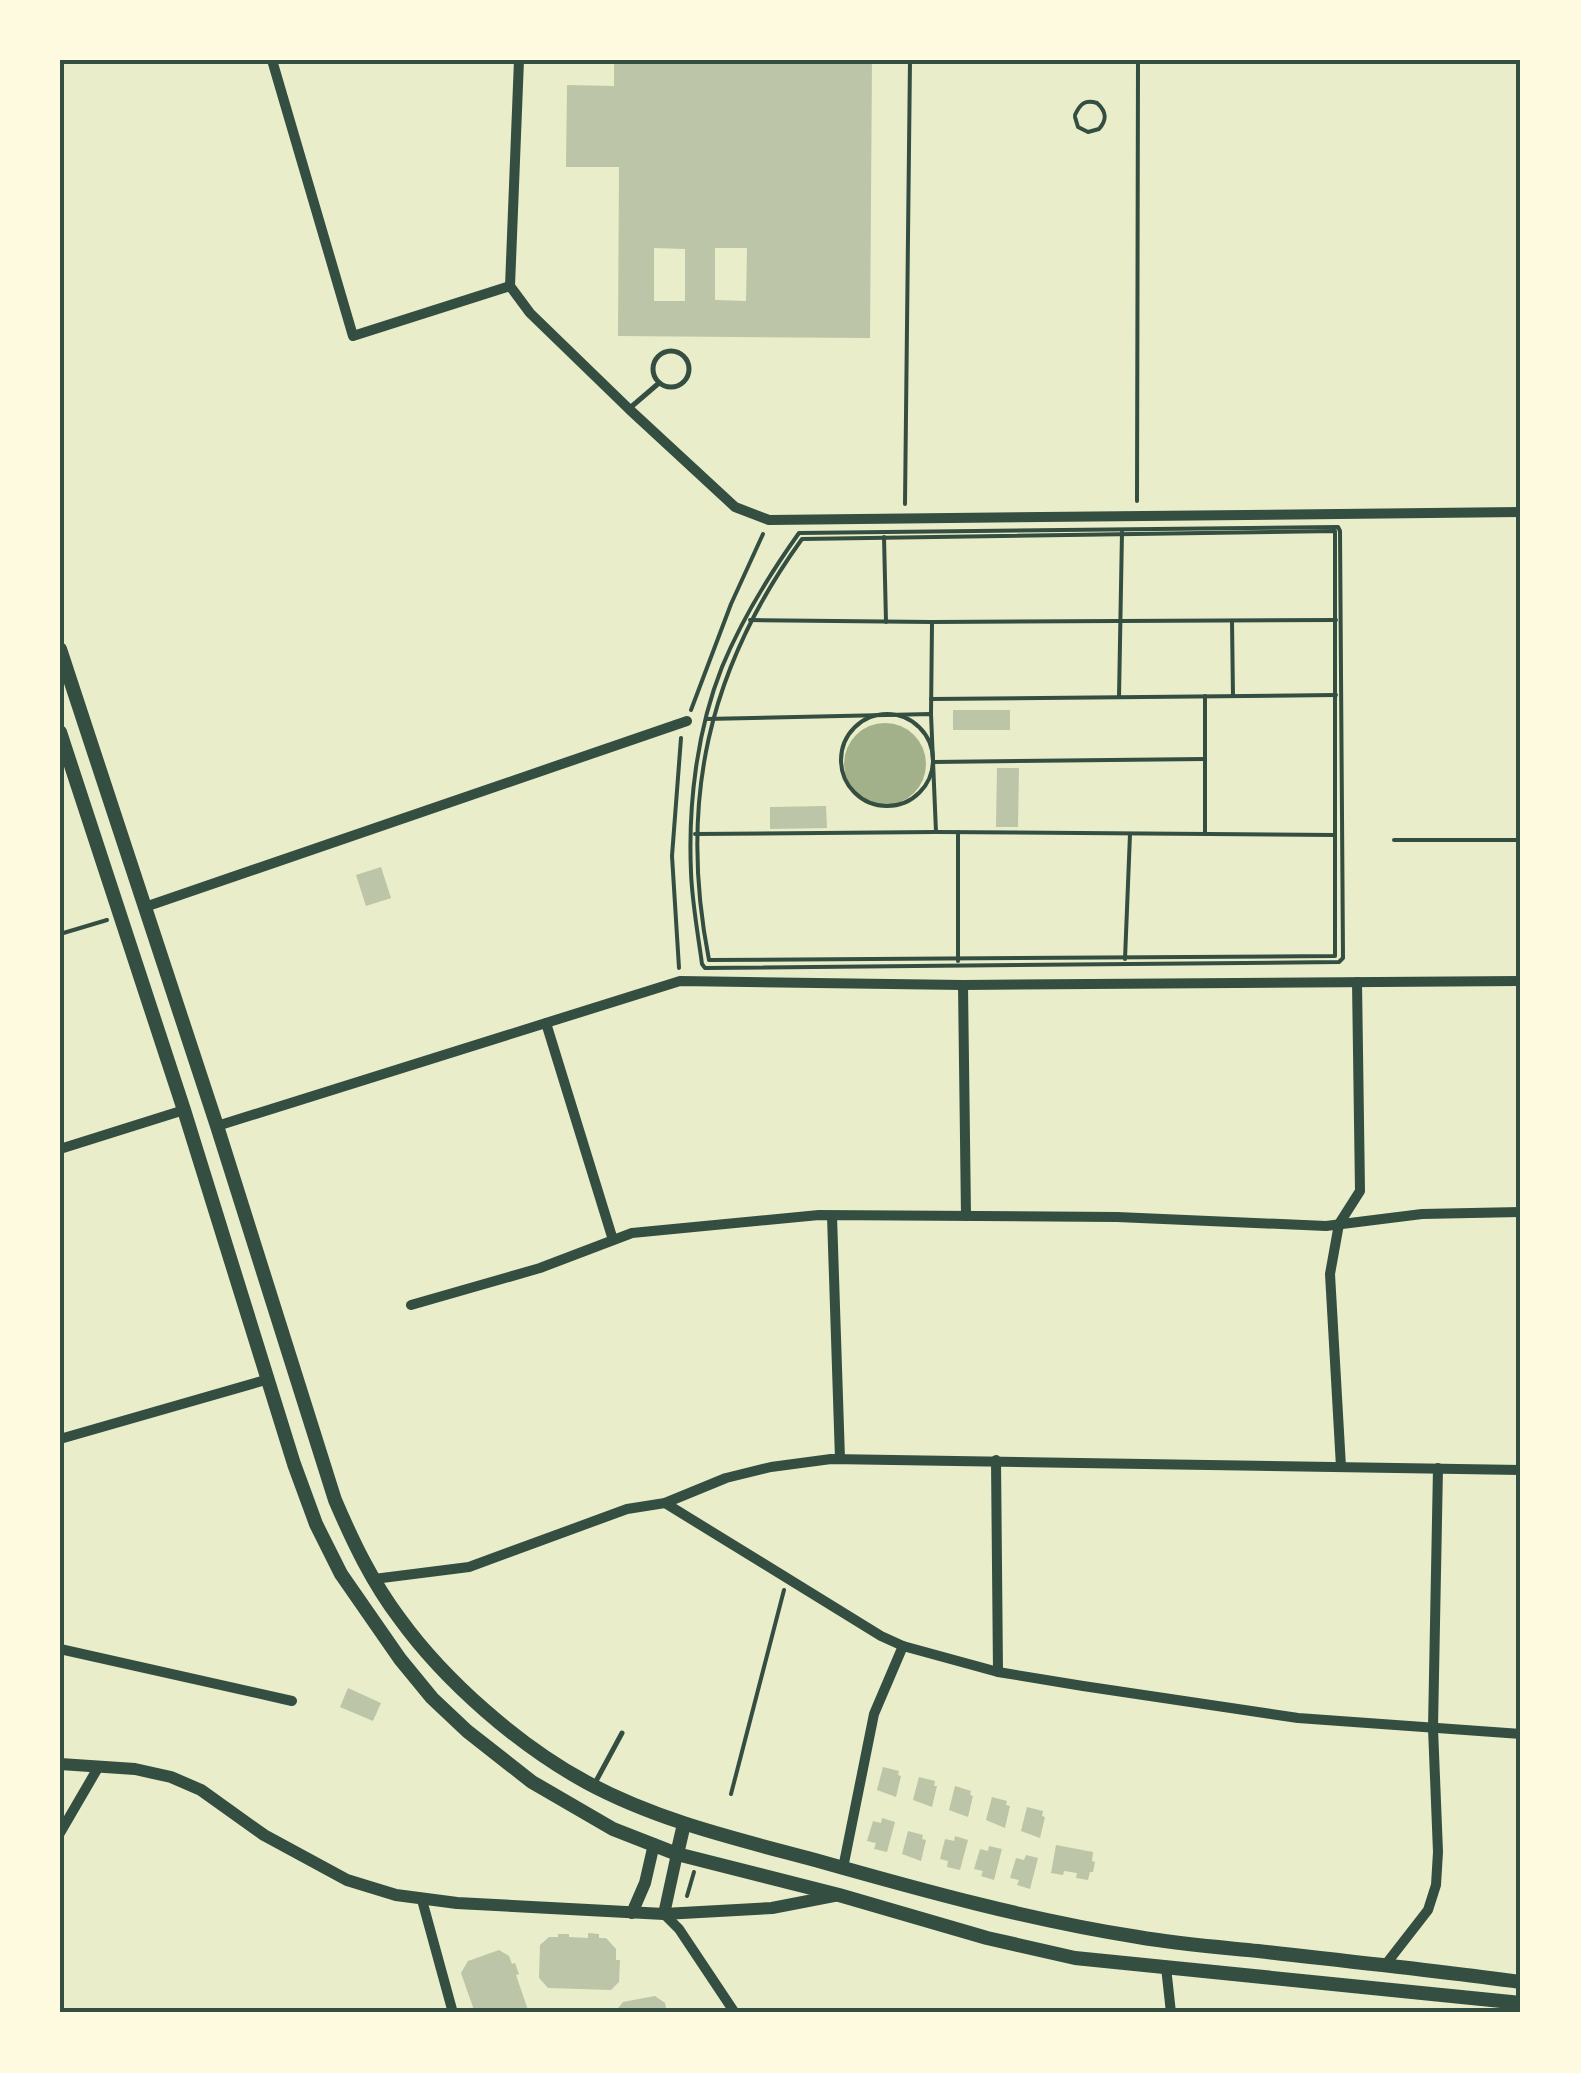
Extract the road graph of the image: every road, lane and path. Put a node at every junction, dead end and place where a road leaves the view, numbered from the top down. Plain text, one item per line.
1 (272, 60) edge
2 (519, 60) edge
3 (910, 60) edge
4 (1138, 60) edge
5 (1075, 116) joint
6 (510, 286) junction
7 (659, 383) junction
8 (629, 409) junction
9 (1521, 512) edge
10 (1137, 516) junction
11 (904, 518) junction
12 (769, 520) junction
13 (1122, 532) junction
14 (884, 535) junction
15 (747, 620) junction
16 (1232, 620) junction
17 (1338, 620) junction
18 (1121, 621) junction
19 (886, 622) junction
20 (932, 622) junction
21 (60, 649) edge
22 (1338, 695) junction
23 (1205, 696) junction
24 (1233, 696) junction
25 (1118, 697) junction
26 (931, 698) junction
27 (883, 714) junction
28 (931, 714) junction
29 (709, 719) junction
30 (687, 721) junction
31 (60, 732) edge
32 (1205, 759) junction
33 (933, 762) junction
34 (936, 832) junction
35 (958, 832) junction
36 (694, 834) junction
37 (1130, 834) junction
38 (1205, 834) junction
39 (1339, 835) junction
40 (1394, 840) dead end
41 (1521, 840) edge
42 (145, 906) junction
43 (122, 916) junction
44 (60, 934) edge
45 (1125, 961) junction
46 (958, 962) junction
47 (680, 981) junction
48 (1521, 981) edge
49 (1357, 982) junction
50 (963, 985) junction
51 (546, 1022) junction
52 (184, 1110) junction
53 (217, 1126) junction
54 (60, 1148) edge
55 (1521, 1212) edge
56 (832, 1216) junction
57 (966, 1216) junction
58 (1339, 1224) junction
59 (612, 1240) junction
60 (411, 1304) dead end
61 (268, 1379) junction
62 (60, 1439) edge
63 (840, 1459) junction
64 (996, 1460) junction
65 (1341, 1466) junction
66 (1438, 1468) junction
67 (1521, 1470) edge
68 (665, 1504) junction
69 (374, 1579) junction
70 (782, 1594) dead end
71 (903, 1646) junction
72 (60, 1648) edge
73 (998, 1672) junction
74 (292, 1701) dead end
75 (1433, 1728) junction
76 (622, 1733) dead end
77 (1521, 1734) edge
78 (60, 1764) edge
79 (98, 1766) junction
80 (593, 1786) junction
81 (730, 1794) dead end
82 (684, 1824) junction
83 (60, 1833) edge
84 (654, 1844) junction
85 (678, 1854) junction
86 (843, 1868) junction
87 (694, 1872) dead end
88 (839, 1895) junction
89 (422, 1900) junction
90 (686, 1902) dead end
91 (632, 1914) junction
92 (664, 1914) junction
93 (1386, 1964) junction
94 (1166, 1967) junction
95 (1521, 1982) edge
96 (1521, 2003) edge
97 (453, 2013) edge
98 (735, 2013) edge
99 (1171, 2013) edge

1 - 6 street
2 - 6 street
3 - 11 path
4 - 10 path
5 - 5 path
6 - 8 street
7 - 7 lane
7 - 8 lane
8 - 12 street
9 - 10 street
10 - 11 street
11 - 12 street
12 - 30 path
13 - 14 path
13 - 17 path
13 - 18 path
14 - 15 path
14 - 19 path
15 - 19 path
15 - 29 path
16 - 17 path
16 - 18 path
16 - 24 path
17 - 22 path
18 - 20 path
18 - 25 path
19 - 20 path
20 - 26 path
21 - 42 main road
22 - 24 path
22 - 39 path
23 - 24 path
23 - 25 path
23 - 32 path
25 - 26 path
26 - 28 path
27 - 28 path
27 - 29 path
27 - 33 path
27 - 33 path
28 - 33 path
29 - 36 path
30 - 42 street
30 - 47 path
31 - 43 main road
32 - 33 path
32 - 38 path
33 - 34 path
34 - 35 path
34 - 36 path
35 - 37 path
35 - 46 path
36 - 46 path
37 - 38 path
37 - 45 path
38 - 39 path
39 - 45 path
40 - 41 path
42 - 53 main road
43 - 44 path
43 - 52 main road
45 - 46 path
47 - 50 street
47 - 51 street
48 - 49 street
49 - 50 street
49 - 58 street
50 - 57 street
51 - 53 street
51 - 59 street
52 - 54 street
52 - 61 main road
53 - 69 main road
55 - 58 street
56 - 57 street
56 - 59 street
56 - 63 street
57 - 58 street
58 - 65 street
59 - 60 street
61 - 62 street
61 - 84 main road
63 - 64 street
63 - 68 street
64 - 65 street
64 - 73 street
65 - 66 street
66 - 67 street
66 - 75 street
68 - 69 street
68 - 71 street
69 - 80 main road
70 - 81 path
71 - 73 street
71 - 86 street
72 - 74 street
73 - 75 street
75 - 77 street
75 - 93 street
76 - 80 lane
78 - 79 street
79 - 83 street
79 - 89 street
80 - 82 main road
82 - 85 main road
82 - 86 main road
84 - 85 main road
84 - 91 street
85 - 88 main road
85 - 92 street
86 - 93 main road
87 - 90 path
88 - 92 street
88 - 94 main road
89 - 91 street
89 - 97 street
91 - 92 street
92 - 98 street
93 - 95 main road
94 - 96 main road
94 - 99 street

